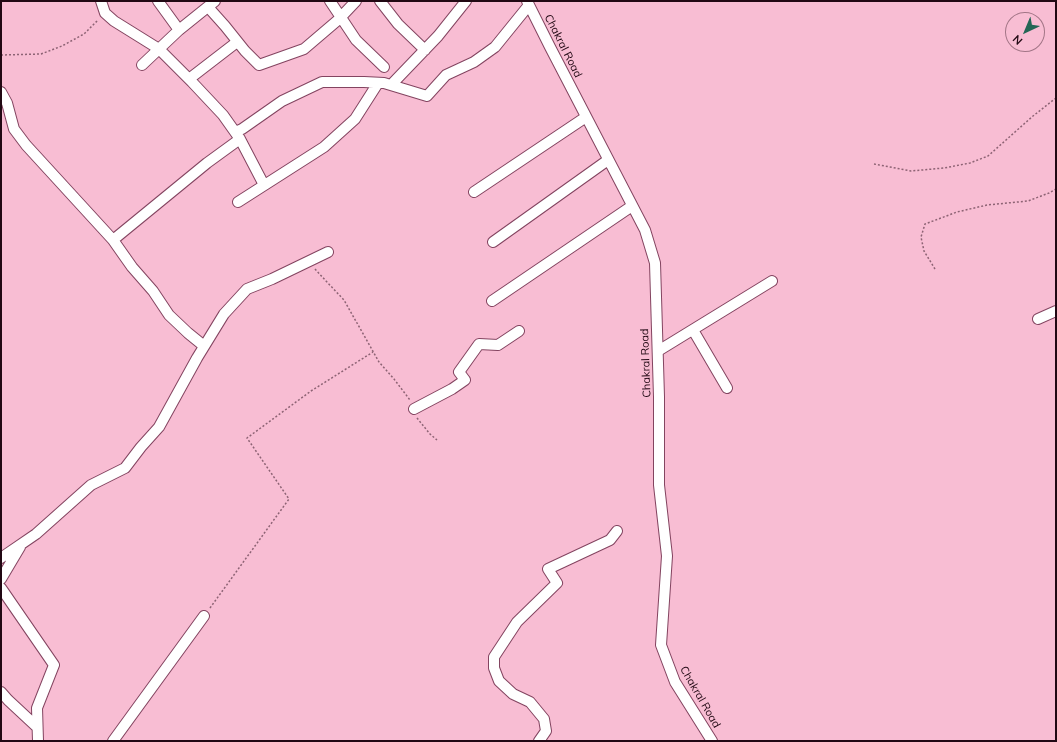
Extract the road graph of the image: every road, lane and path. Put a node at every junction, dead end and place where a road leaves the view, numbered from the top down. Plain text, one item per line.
1 (101, 1) edge
2 (158, 1) edge
3 (330, 1) edge
4 (356, 1) edge
5 (380, 1) edge
6 (466, 1) edge
7 (528, 3) edge
8 (211, 4) edge
9 (105, 13) junction
10 (340, 17) junction
11 (179, 30) junction
12 (237, 42) junction
13 (159, 49) junction
14 (425, 50) junction
15 (1, 55) edge
16 (142, 65) dead end
17 (384, 67) dead end
18 (189, 79) junction
19 (378, 82) junction
20 (391, 85) junction
21 (1, 92) edge
22 (1056, 98) edge
23 (586, 117) junction
24 (237, 136) junction
25 (608, 160) junction
26 (874, 164) dead end
27 (264, 185) junction
28 (1056, 189) edge
29 (474, 192) dead end
30 (238, 202) dead end
31 (632, 206) junction
32 (113, 240) junction
33 (493, 242) dead end
34 (328, 252) dead end
35 (309, 261) junction
36 (935, 269) dead end
37 (772, 281) dead end
38 (492, 301) dead end
39 (1056, 311) edge
40 (1038, 319) dead end
41 (693, 330) junction
42 (519, 331) dead end
43 (204, 346) junction
44 (658, 351) junction
45 (373, 352) junction
46 (727, 388) dead end
47 (414, 409) junction
48 (436, 440) dead end
49 (617, 531) dead end
50 (22, 544) junction
51 (1, 558) edge
52 (1, 579) edge
53 (1, 588) edge
54 (204, 616) joint
55 (1, 692) edge
56 (38, 727) junction
57 (38, 741) edge
58 (113, 741) edge
59 (539, 741) edge
60 (712, 741) edge

1 - 9 street
2 - 11 street
3 - 10 street
4 - 10 street
5 - 14 street
6 - 14 street
7 - 20 street
7 - 23 street, Chakral Road
8 - 11 street
8 - 12 street
9 - 13 street
9 - 15 path
10 - 12 street
10 - 17 street
11 - 13 street
12 - 18 street
13 - 16 street
13 - 18 street
14 - 20 street
18 - 24 street
19 - 20 street
19 - 24 street
19 - 27 street
21 - 32 street
22 - 26 path
23 - 25 street, Chakral Road
23 - 29 street
24 - 27 street
24 - 32 street
25 - 31 street, Chakral Road
25 - 33 street
27 - 30 street
28 - 36 path
31 - 38 street
31 - 44 street, Chakral Road
32 - 43 street
34 - 35 street
35 - 43 street
35 - 45 path
37 - 41 street
39 - 40 street
41 - 44 street
41 - 46 street
42 - 47 street
43 - 50 street
44 - 60 street, Chakral Road
45 - 47 path
45 - 54 path
47 - 48 path
49 - 59 street
50 - 51 street
50 - 52 street
53 - 56 street
54 - 58 street
55 - 56 street
56 - 57 street

